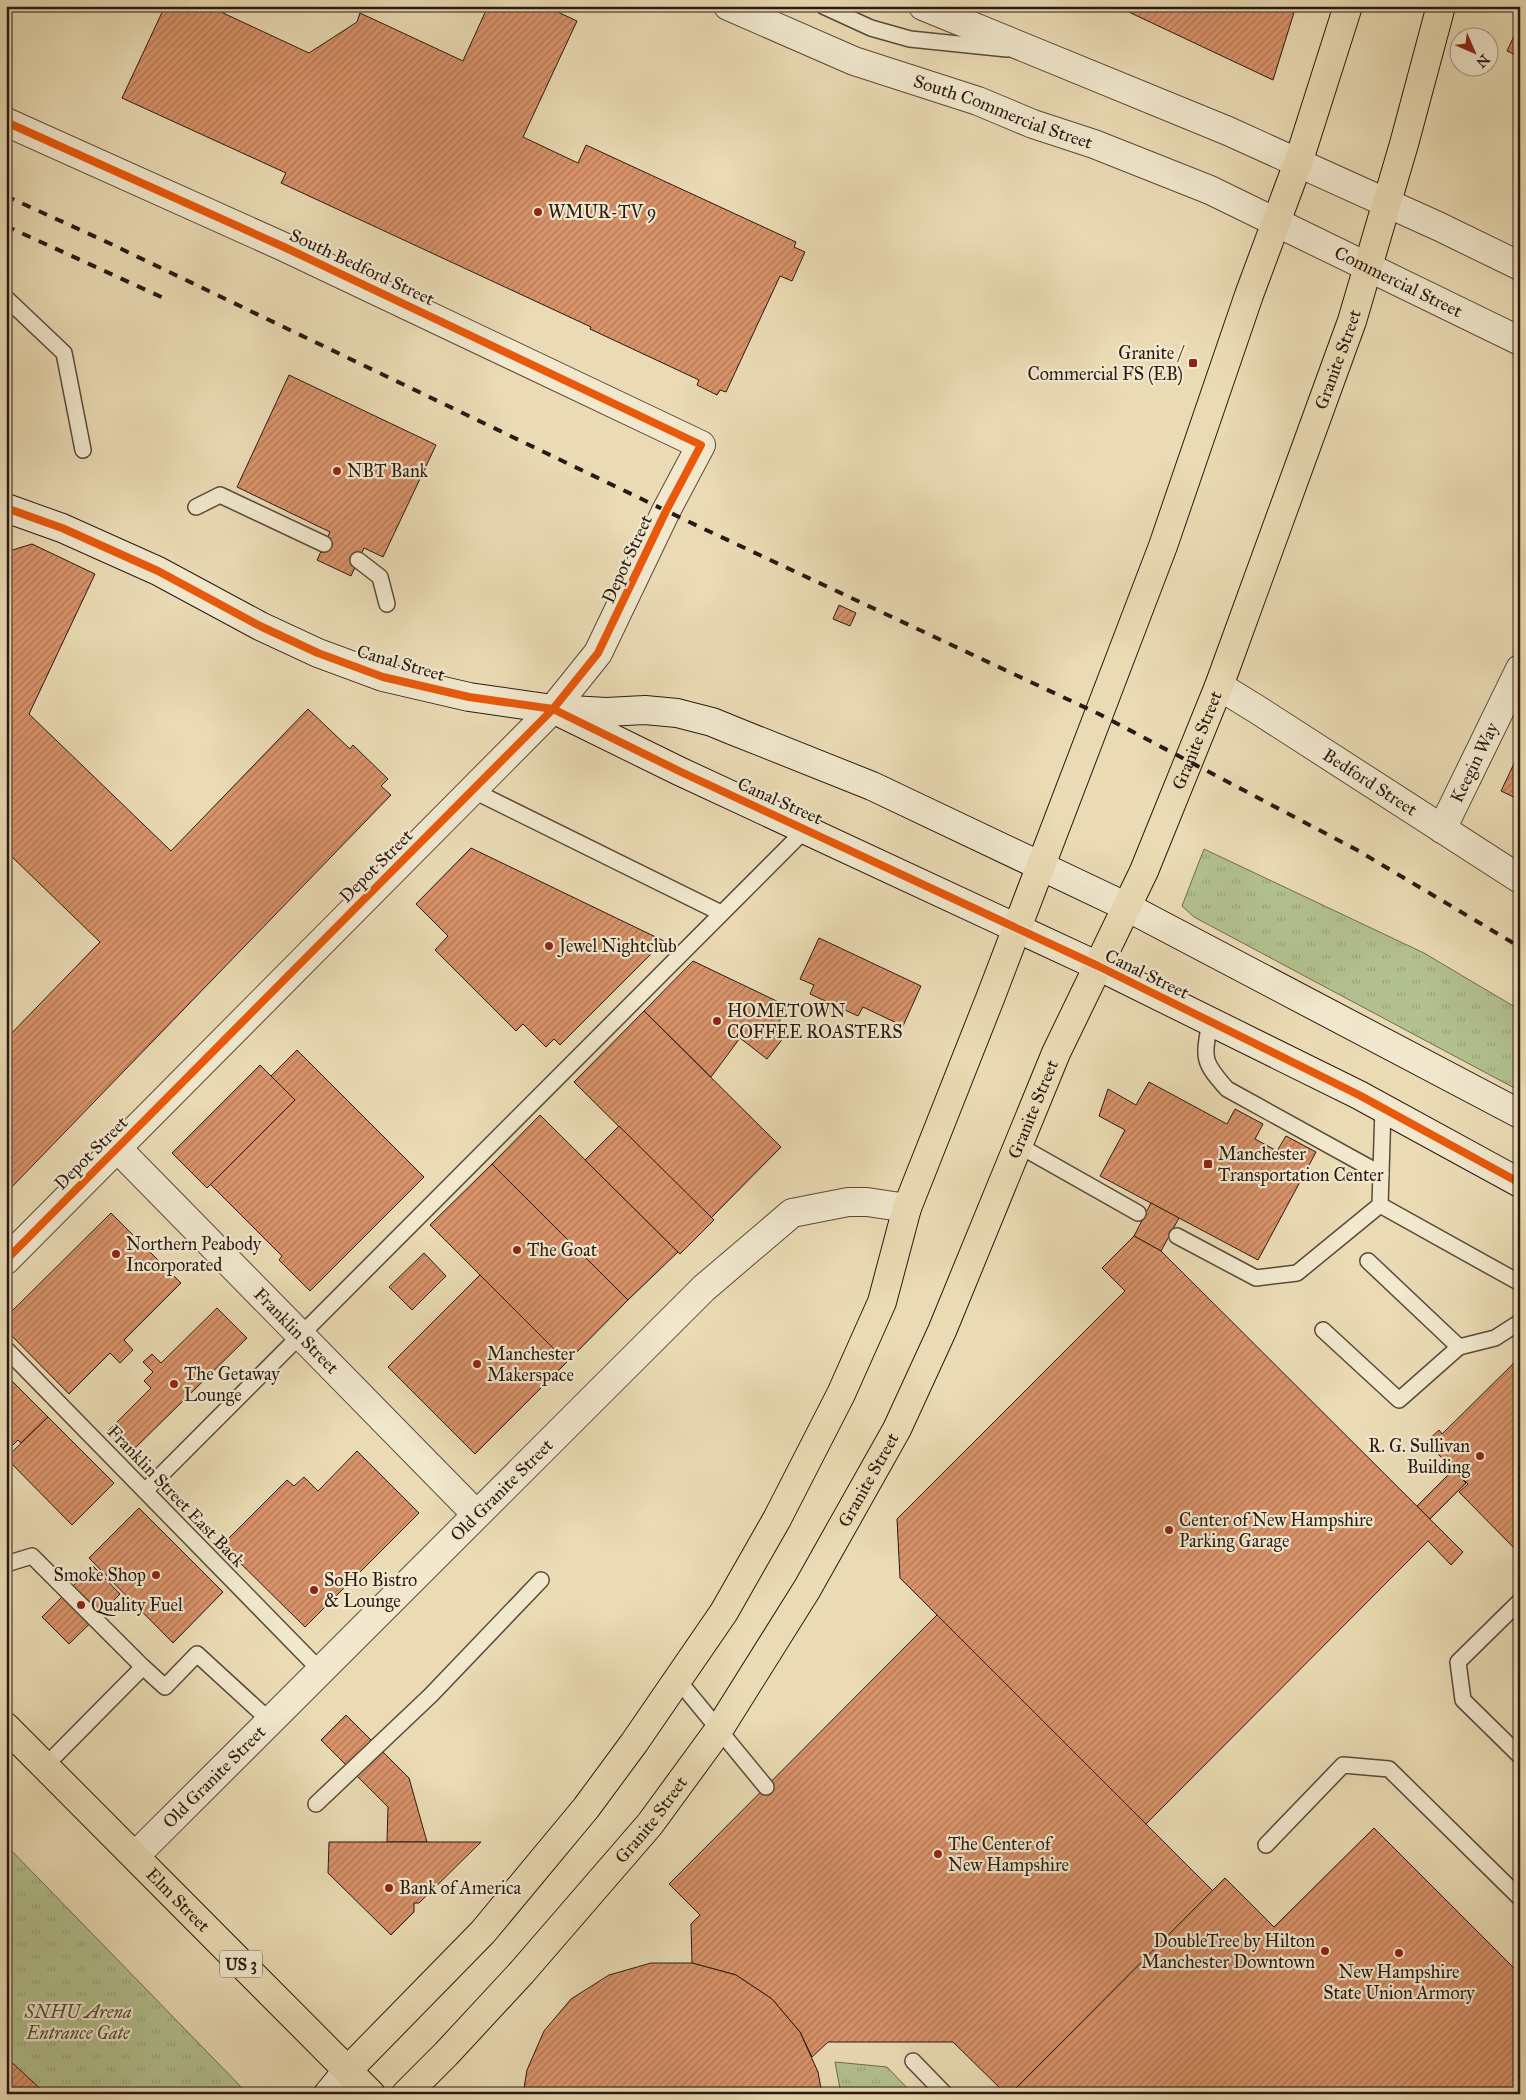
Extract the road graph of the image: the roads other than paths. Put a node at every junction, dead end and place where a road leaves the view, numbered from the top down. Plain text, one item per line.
1 (728, 6) edge
2 (823, 6) edge
3 (922, 6) edge
4 (1348, 6) edge
5 (1441, 6) edge
6 (1036, 52) junction
7 (6, 122) edge
8 (1298, 162) junction
9 (1386, 202) junction
10 (1277, 222) junction
11 (1369, 266) junction
12 (1520, 266) edge
13 (6, 298) edge
14 (1520, 341) edge
15 (701, 445) joint
16 (83, 450) dead end
17 (7, 507) edge
18 (196, 507) dead end
19 (324, 544) dead end
20 (358, 560) dead end
21 (387, 604) dead end
22 (1520, 668) edge
23 (1219, 686) junction
24 (553, 709) junction
25 (472, 790) junction
26 (806, 829) junction
27 (1442, 830) junction
28 (1040, 867) junction
29 (1520, 879) edge
30 (1127, 907) junction
31 (721, 913) junction
32 (1017, 928) junction
33 (1098, 966) junction
34 (1210, 1021) junction
35 (1383, 1108) junction
36 (1520, 1114) edge
37 (1018, 1145) junction
38 (117, 1148) junction
39 (1381, 1174) junction
40 (1520, 1182) edge
41 (1380, 1206) junction
42 (908, 1208) junction
43 (1138, 1213) dead end
44 (1177, 1236) dead end
45 (6, 1260) edge
46 (1368, 1261) dead end
47 (1520, 1283) edge
48 (1520, 1322) edge
49 (1323, 1330) dead end
50 (300, 1334) junction
51 (1458, 1346) junction
52 (6, 1349) edge
53 (144, 1491) junction
54 (476, 1514) junction
55 (6, 1564) edge
56 (541, 1580) dead end
57 (1520, 1601) edge
58 (143, 1666) junction
59 (320, 1670) junction
60 (678, 1680) junction
61 (269, 1720) junction
62 (6, 1727) edge
63 (718, 1731) junction
64 (1520, 1756) edge
65 (45, 1766) junction
66 (766, 1788) dead end
67 (316, 1804) dead end
68 (1266, 1845) dead end
69 (135, 1856) junction
70 (1520, 1898) edge
71 (913, 2062) dead end
72 (347, 2071) junction
73 (328, 2094) edge
74 (371, 2094) edge
75 (406, 2094) edge
76 (944, 2094) edge

1 - 10 street, South Commercial Street
2 - 6 lane
3 - 6 street
4 - 8 main road
5 - 9 main road, Granite Street
6 - 8 street
7 - 15 street, South Bedford Street
8 - 9 street
8 - 10 main road
9 - 11 main road, Granite Street
9 - 12 street
10 - 11 street, Commercial Street
10 - 28 main road
11 - 14 street, Commercial Street
11 - 23 main road, Granite Street
13 - 16 lane
15 - 24 street, Depot Street
17 - 24 street, Canal Street
18 - 19 lane
20 - 21 lane
22 - 27 street, Keegin Way
23 - 27 street, Bedford Street
23 - 30 main road, Granite Street
24 - 25 street, Depot Street
24 - 26 street, Canal Street
24 - 28 street, Canal Street
25 - 31 lane
25 - 38 street, Depot Street
26 - 31 lane
26 - 32 street, Canal Street
27 - 29 street, Bedford Street
28 - 30 street, Canal Street
28 - 32 main road
30 - 33 main road, Granite Street
30 - 36 street, Canal Street
31 - 50 lane
32 - 33 street, Canal Street
32 - 42 main road
33 - 34 street, Canal Street
33 - 37 main road, Granite Street
34 - 35 street, Canal Street
34 - 39 lane
35 - 39 lane
35 - 40 street, Canal Street
37 - 43 lane
37 - 63 main road, Granite Street
38 - 45 street, Depot Street
38 - 50 street, Franklin Street
39 - 41 lane
41 - 44 lane
41 - 47 lane
42 - 54 street, Old Granite Street
42 - 60 main road
46 - 51 lane
48 - 51 lane
49 - 51 lane
50 - 53 lane
50 - 54 street, Franklin Street
52 - 53 lane, Franklin Street East Back
53 - 59 lane, Franklin Street East Back
54 - 59 street, Old Granite Street
55 - 58 lane
56 - 67 lane
57 - 64 lane
58 - 61 lane
58 - 65 lane
59 - 61 street, Old Granite Street
60 - 63 lane
60 - 72 main road
61 - 69 street, Old Granite Street
62 - 65 main road, Elm Street / US 3
63 - 66 lane
63 - 75 main road, Granite Street
65 - 69 main road, Elm Street / US 3
68 - 70 lane
69 - 72 main road, Elm Street / US 3
71 - 76 lane
72 - 73 street
72 - 74 main road, Elm Street / US 3

